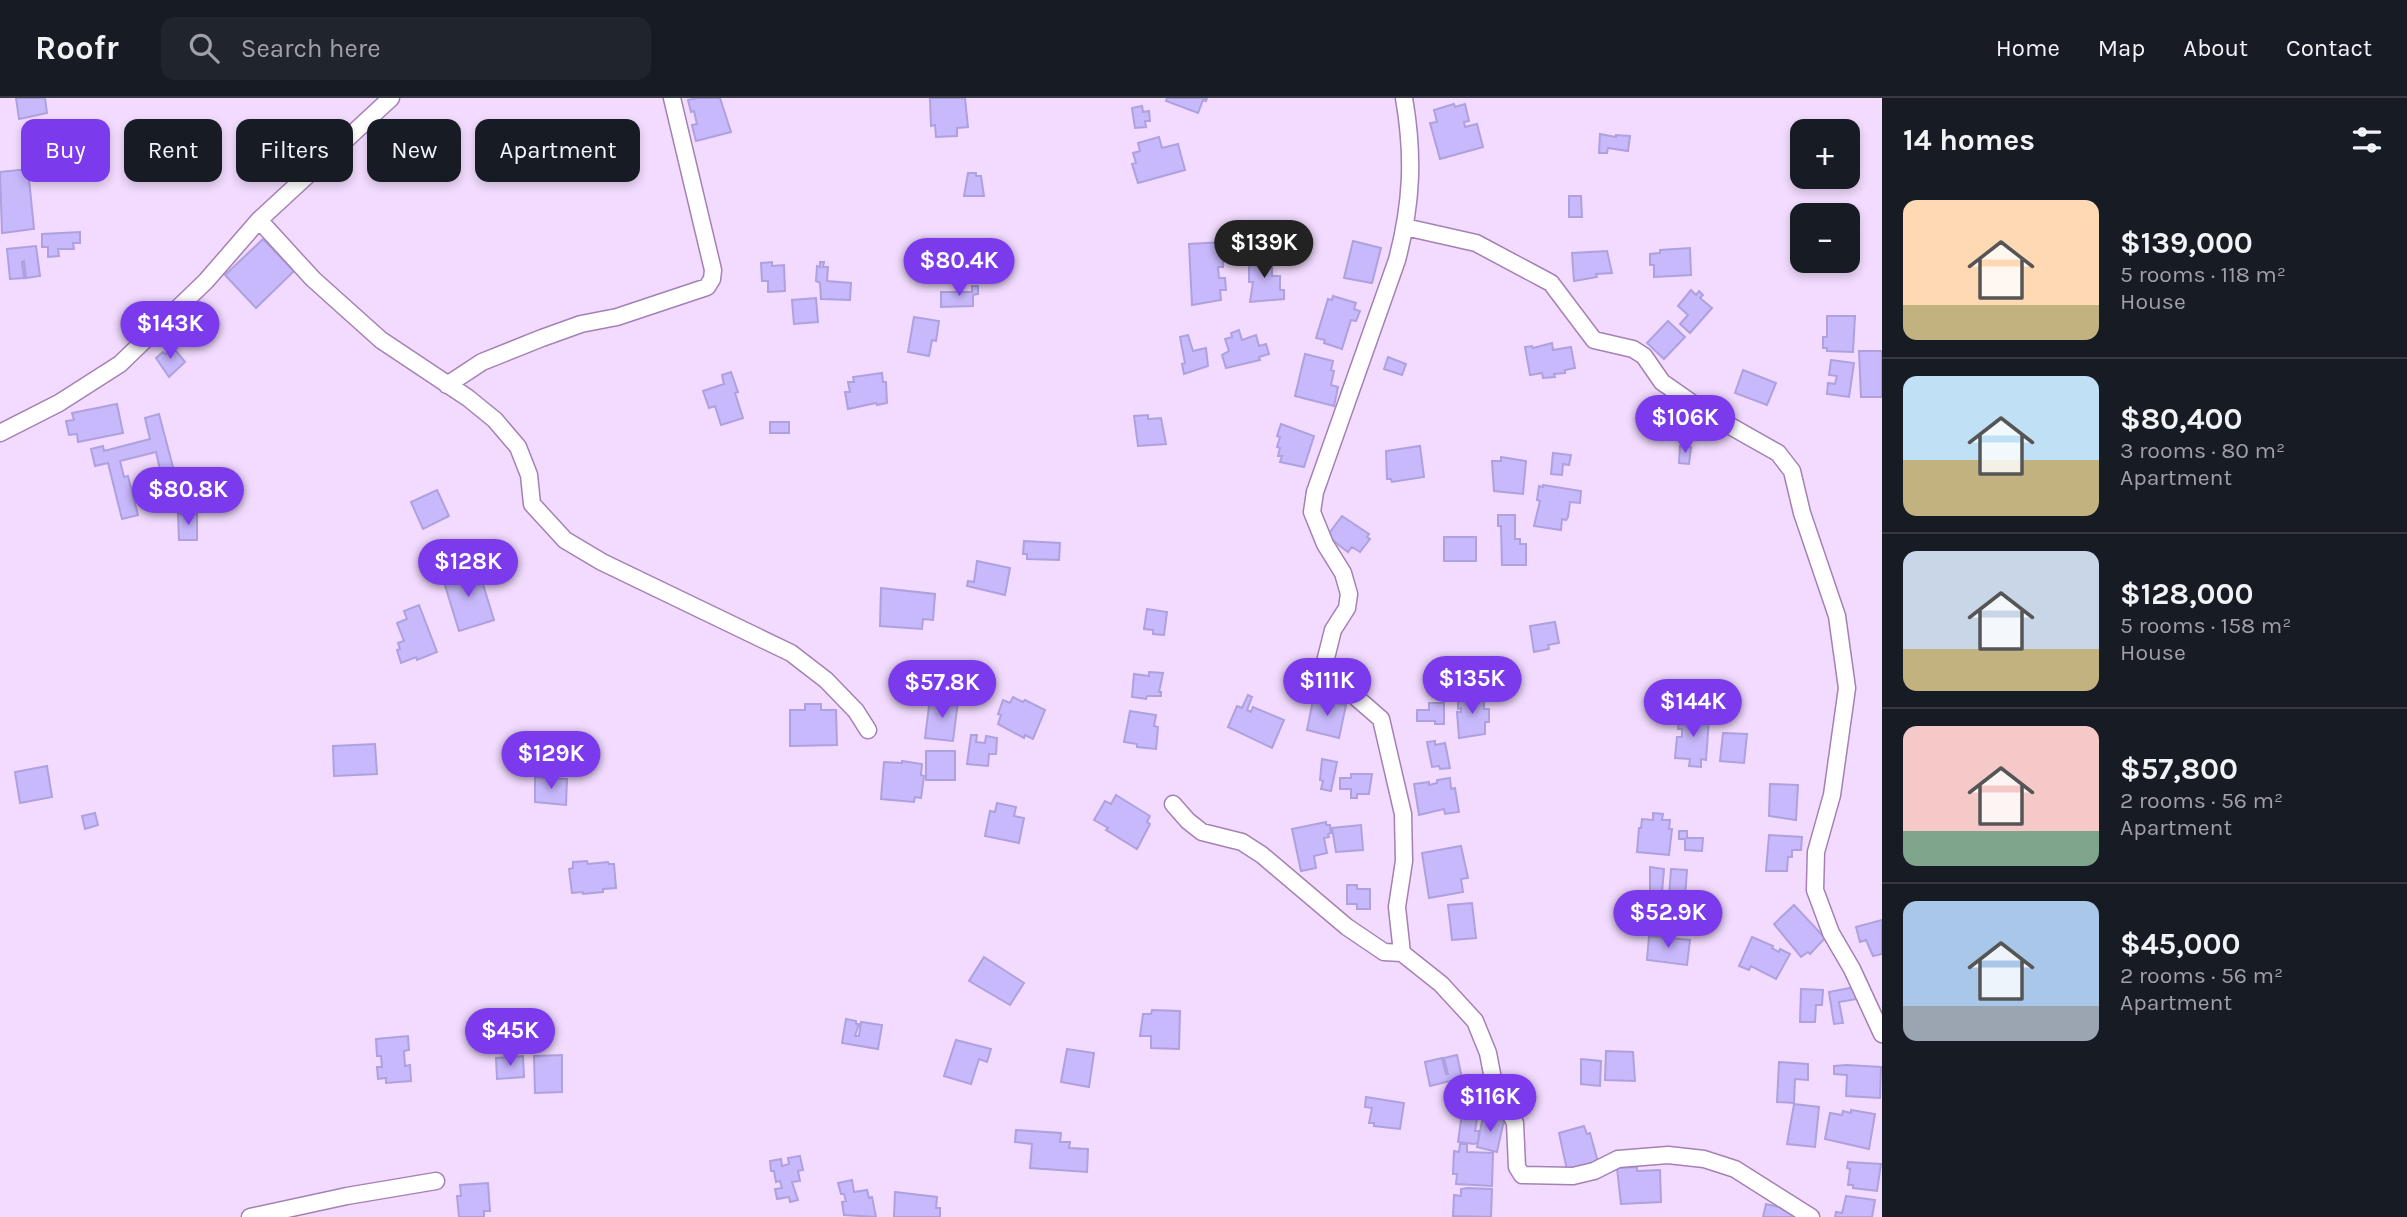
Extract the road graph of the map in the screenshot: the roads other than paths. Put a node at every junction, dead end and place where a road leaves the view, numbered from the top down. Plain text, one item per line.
1 (391, 98) edge
2 (672, 98) edge
3 (1404, 98) edge
4 (259, 220) junction
5 (1405, 227) junction
6 (447, 385) junction
7 (0, 433) edge
8 (868, 730) dead end
9 (1173, 804) dead end
10 (1402, 953) junction
11 (1882, 1034) edge
12 (436, 1181) dead end
13 (1806, 1216) edge
14 (250, 1217) edge

1 - 4 street
2 - 6 street
3 - 5 street
4 - 6 street
4 - 7 street
5 - 10 street
5 - 11 street
6 - 8 street
9 - 10 street
10 - 13 street
12 - 14 street

